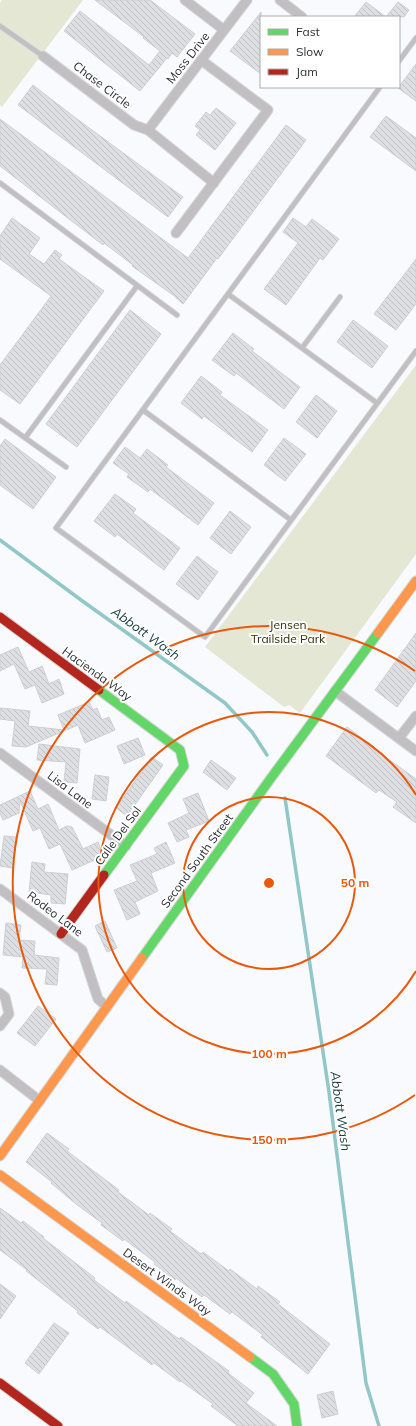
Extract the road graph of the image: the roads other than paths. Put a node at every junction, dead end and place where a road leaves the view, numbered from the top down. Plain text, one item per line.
1 (185, 0) edge
2 (247, 0) edge
3 (280, 0) edge
4 (301, 16) edge
5 (0, 26) edge
6 (224, 30) junction
7 (416, 38) edge
8 (43, 56) joint
9 (201, 60) junction
10 (400, 60) edge
11 (379, 88) edge
12 (148, 130) junction
13 (214, 183) junction
14 (0, 184) edge
15 (176, 233) dead end
16 (137, 286) junction
17 (228, 294) junction
18 (340, 297) dead end
19 (177, 315) dead end
20 (302, 348) junction
21 (416, 351) edge
22 (377, 403) junction
23 (143, 410) junction
24 (0, 420) edge
25 (25, 438) junction
26 (66, 467) dead end
27 (291, 520) junction
28 (416, 581) edge
29 (0, 617) edge
30 (335, 691) junction
31 (416, 716) edge
32 (399, 738) junction
33 (180, 750) joint
34 (416, 751) edge
35 (0, 753) edge
36 (126, 846) junction
37 (0, 889) edge
38 (61, 934) junction
39 (0, 993) edge
40 (107, 1006) junction
41 (0, 1026) edge
42 (0, 1070) edge
43 (40, 1101) junction
44 (0, 1156) edge
45 (0, 1175) edge
46 (0, 1383) edge
47 (58, 1426) edge
48 (297, 1426) edge

1 - 6 street
2 - 6 street, Moss Drive
3 - 4 street
5 - 8 lane
6 - 9 street, Moss Drive
7 - 10 lane
8 - 12 street, Chase Circle
9 - 12 street, Moss Drive
9 - 13 street
11 - 17 lane
12 - 13 street, Chase Circle
13 - 15 street
14 - 16 lane
16 - 19 lane
16 - 25 lane
17 - 20 lane
17 - 23 lane
18 - 20 lane
20 - 22 lane
21 - 22 lane
22 - 27 lane
23 - 27 lane
23 - 27 lane
24 - 25 lane
25 - 26 lane
28 - 30 street, Second South Street
29 - 33 street, Hacienda Way
30 - 32 street
30 - 40 street, Second South Street
31 - 32 street
32 - 34 street
33 - 36 street, Calle Del Sol
35 - 36 street, Lisa Lane
36 - 38 street, Calle Del Sol
37 - 38 street, Rodeo Lane
38 - 40 street, Rodeo Lane
39 - 41 street
40 - 43 street, Second South Street
42 - 43 street
43 - 44 street, Second South Street
45 - 48 street, Desert Winds Way
46 - 47 street

